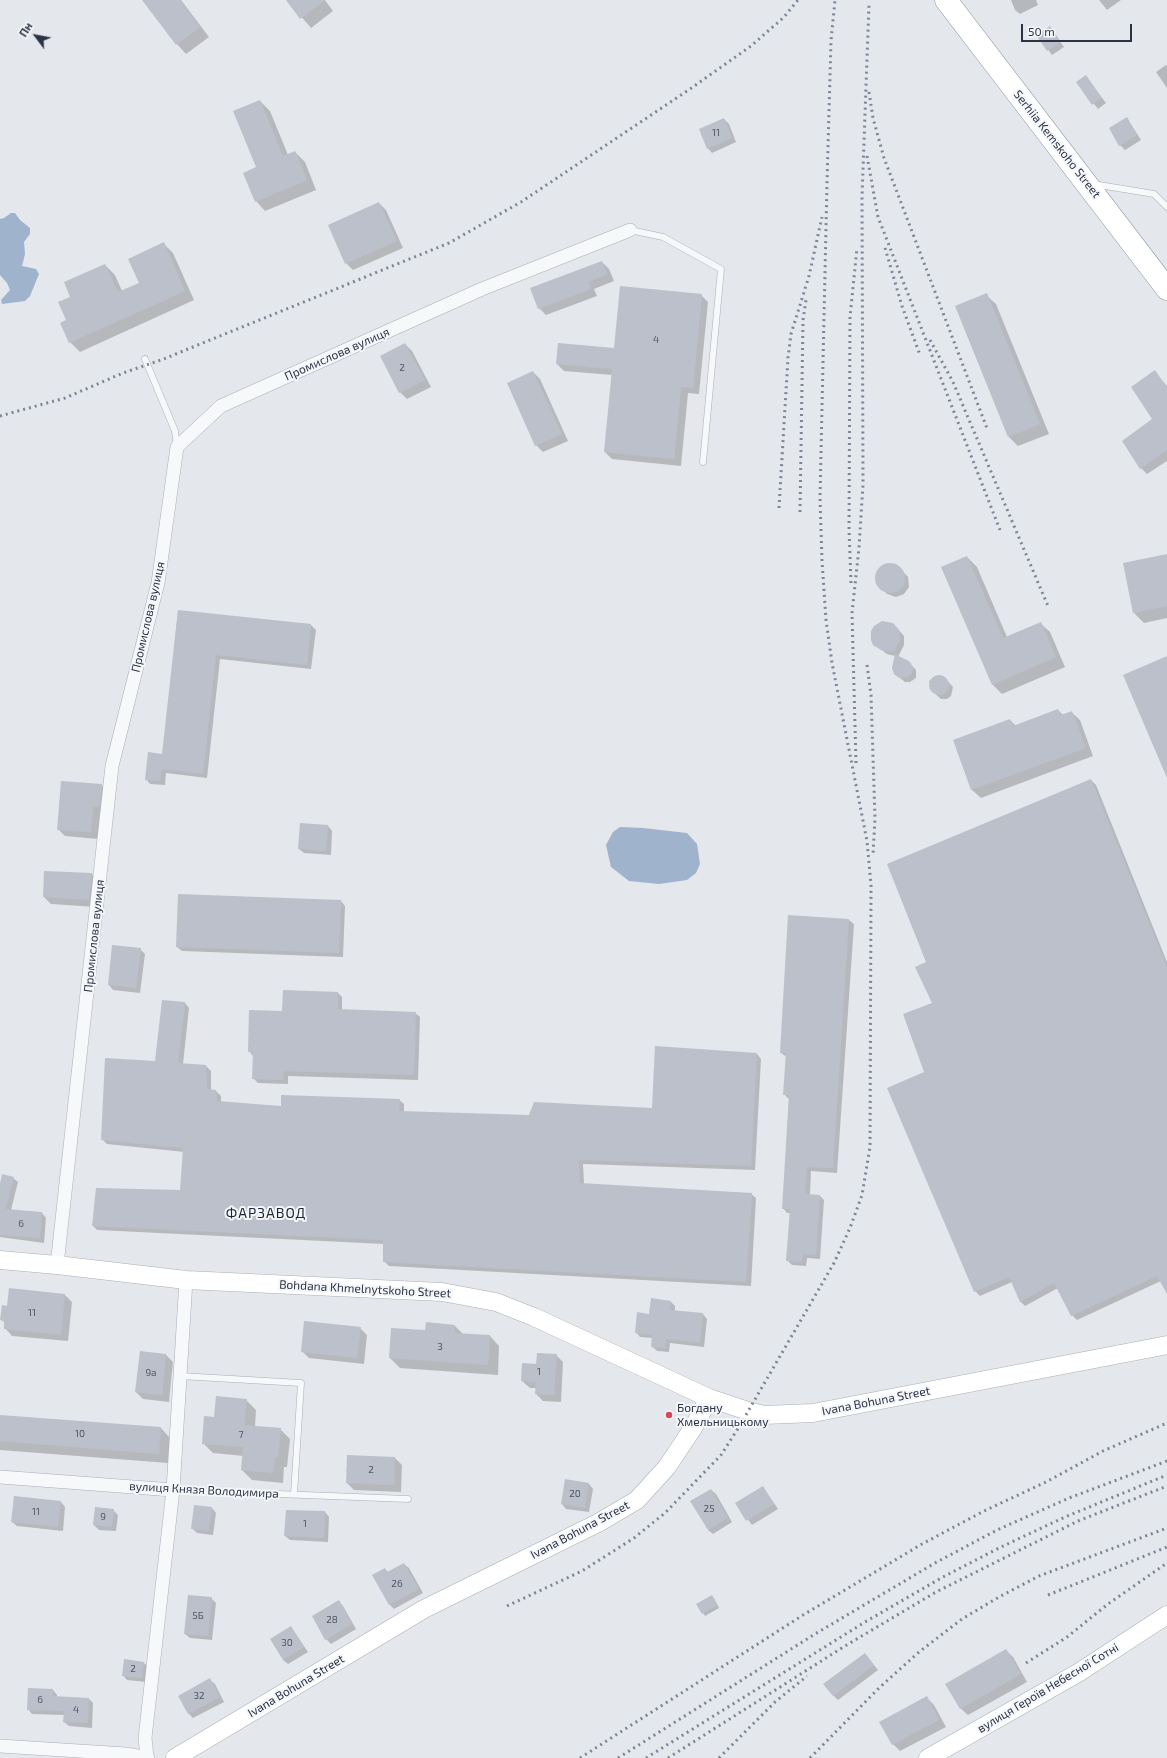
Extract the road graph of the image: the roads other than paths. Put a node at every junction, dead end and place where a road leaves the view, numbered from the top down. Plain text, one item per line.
1 (946, 0) edge
2 (1087, 182) junction
3 (1167, 208) edge
4 (630, 230) joint
5 (1167, 289) edge
6 (145, 358) dead end
7 (177, 447) junction
8 (703, 462) dead end
9 (0, 1260) edge
10 (57, 1265) junction
11 (186, 1280) junction
12 (1167, 1345) edge
13 (180, 1376) junction
14 (709, 1398) junction
15 (0, 1477) edge
16 (173, 1490) junction
17 (294, 1494) junction
18 (408, 1498) dead end
19 (1167, 1615) edge
20 (0, 1746) edge
21 (945, 1752) edge
22 (148, 1758) edge
23 (175, 1758) edge
24 (928, 1758) edge

1 - 2 highway, Serhiia Kemskoho Street
2 - 3 lane
2 - 5 highway, Serhiia Kemskoho Street
4 - 7 street, Промислова вулиця
4 - 8 lane
6 - 7 lane
7 - 10 street, Промислова вулиця
9 - 10 street, Bohdana Khmelnytskoho Street
10 - 11 street, Bohdana Khmelnytskoho Street
11 - 13 street
11 - 14 street, Bohdana Khmelnytskoho Street
12 - 14 street, Ivana Bohuna Street
13 - 16 street
13 - 17 lane
14 - 23 street, Ivana Bohuna Street
15 - 16 street, вулиця Князя Володимира
16 - 17 lane, вулиця Князя Володимира
16 - 22 street
17 - 18 lane, вулиця Князя Володимира
19 - 21 street, вулиця Героїв Небесної Сотні
20 - 22 street
21 - 24 street, вулиця Героїв Небесної Сотні

